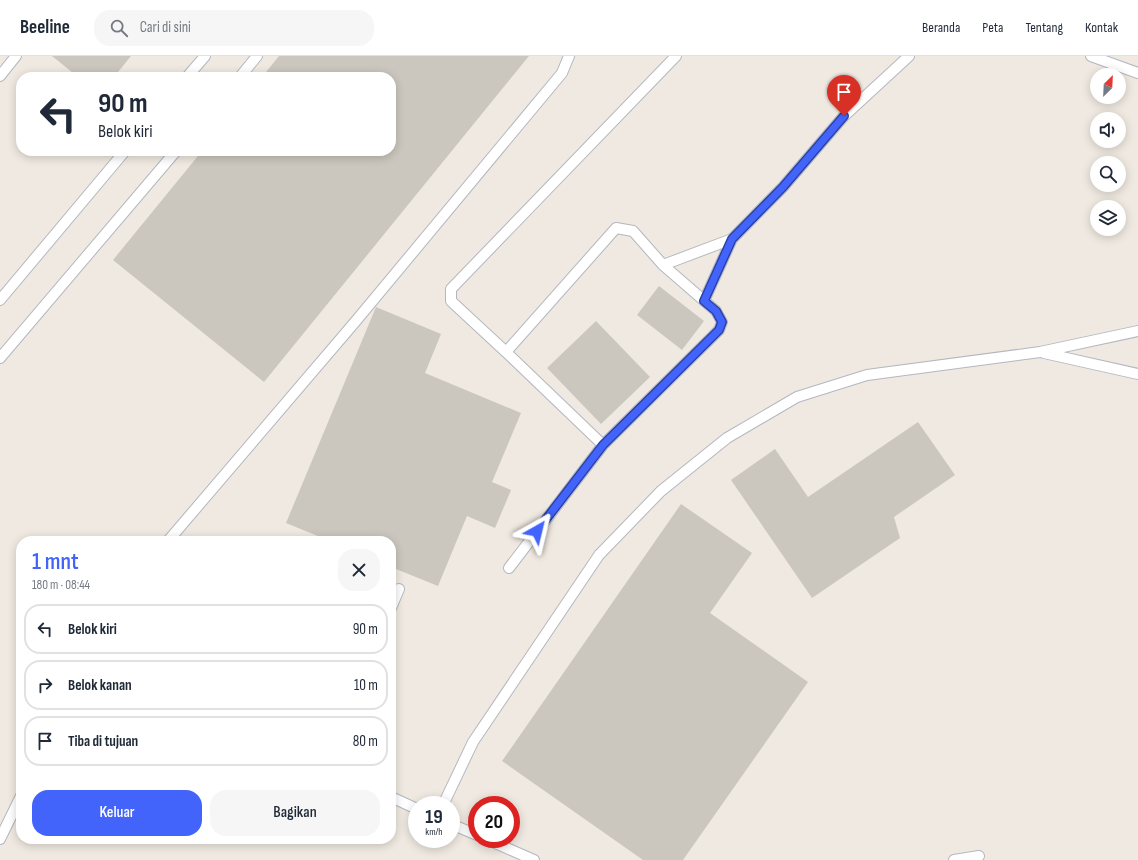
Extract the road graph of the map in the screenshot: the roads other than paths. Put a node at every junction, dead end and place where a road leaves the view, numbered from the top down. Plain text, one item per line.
1 (16, 56) edge
2 (205, 56) edge
3 (257, 56) edge
4 (569, 56) edge
5 (676, 56) edge
6 (909, 56) edge
7 (1090, 56) edge
8 (192, 72) edge
9 (244, 72) edge
10 (1138, 73) edge
11 (0, 76) edge
12 (121, 156) edge
13 (172, 156) edge
14 (732, 239) junction
15 (663, 265) junction
16 (0, 300) edge
17 (704, 301) junction
18 (1138, 331) edge
19 (506, 352) junction
20 (1040, 352) junction
21 (0, 358) edge
22 (1138, 374) edge
23 (603, 445) junction
24 (172, 536) edge
25 (509, 568) dead end
26 (398, 589) dead end
27 (396, 594) edge
28 (447, 796) edge
29 (396, 799) edge
30 (408, 805) edge
31 (16, 807) edge
32 (12, 815) junction
33 (0, 819) edge
34 (0, 839) edge
35 (507, 848) edge
36 (979, 856) dead end
37 (534, 860) edge
38 (954, 860) edge

1 - 11 lane
2 - 8 lane
3 - 9 lane
4 - 24 lane
5 - 19 lane
6 - 14 lane
7 - 10 lane
12 - 16 lane
13 - 21 lane
14 - 15 lane
14 - 17 lane
15 - 17 lane
15 - 19 lane
17 - 23 lane
18 - 20 lane
19 - 23 lane
20 - 22 lane
20 - 28 lane
23 - 25 lane
26 - 27 lane
29 - 30 lane
31 - 32 lane
32 - 33 lane
32 - 34 lane
35 - 37 lane
36 - 38 lane

